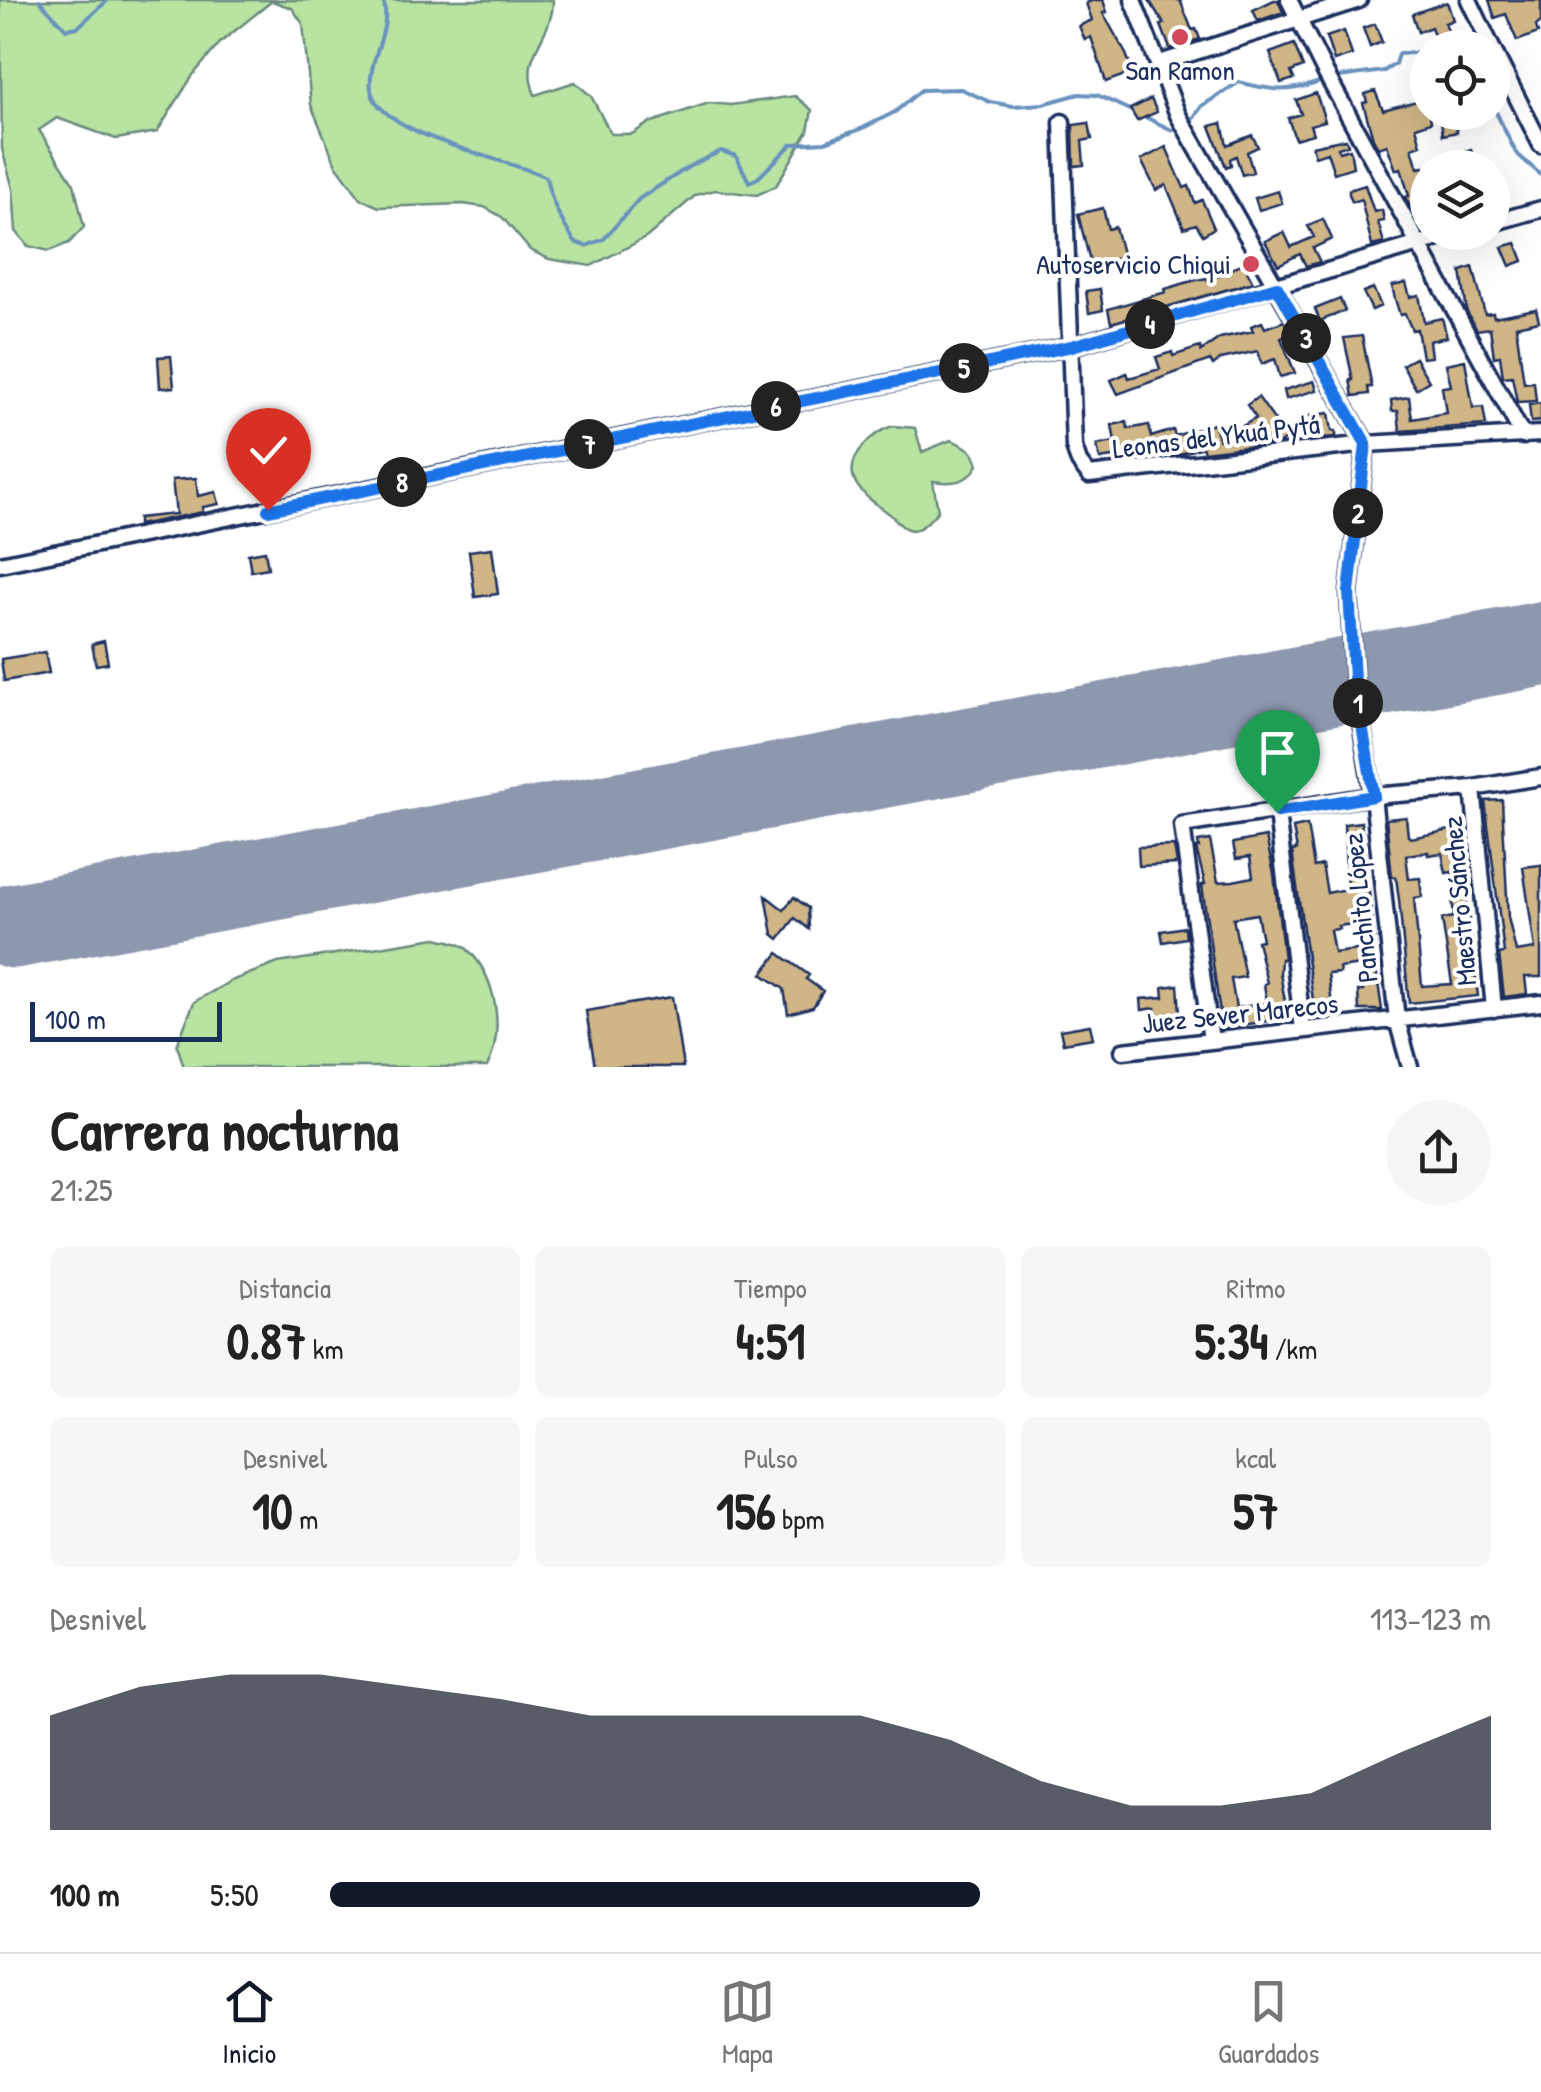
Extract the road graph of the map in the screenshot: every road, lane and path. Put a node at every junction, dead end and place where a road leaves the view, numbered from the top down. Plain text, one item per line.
1 (1133, 0) edge
2 (1289, 0) edge
3 (1359, 0) edge
4 (1468, 0) edge
5 (1298, 21) junction
6 (1483, 30) edge
7 (1160, 63) junction
8 (1510, 84) edge
9 (1062, 122) dead end
10 (1541, 145) edge
11 (1541, 209) edge
12 (1510, 218) edge
13 (1410, 230) edge
14 (1410, 247) edge
15 (1421, 250) edge
16 (1277, 287) junction
17 (1072, 346) junction
18 (1541, 434) edge
19 (1522, 436) junction
20 (1366, 444) junction
21 (0, 564) edge
22 (1541, 776) edge
23 (1474, 788) junction
24 (1374, 796) junction
25 (1277, 812) junction
26 (1541, 1004) edge
27 (1494, 1009) junction
28 (1396, 1020) junction
29 (1303, 1030) junction
30 (1210, 1042) junction
31 (1123, 1051) dead end
32 (1410, 1067) edge

1 - 7 street
2 - 5 street
3 - 5 street
4 - 6 street
5 - 7 street
5 - 13 street
7 - 16 street
8 - 10 street
9 - 17 street
11 - 12 street
14 - 16 street
15 - 19 street
16 - 17 street
16 - 20 street
17 - 20 street, Leonas del Ykuá Pytá
17 - 21 street
18 - 19 street, Leonas del Ykuá Pytá
19 - 20 street, Leonas del Ykuá Pytá
20 - 24 street, Panchito López
22 - 23 street
23 - 24 street
23 - 27 street, Maestro Sánchez
24 - 25 street
24 - 28 street, Panchito López
25 - 29 street
25 - 30 street
26 - 27 street, Juez Sever Marecos
27 - 28 street, Juez Sever Marecos
28 - 29 street, Juez Sever Marecos
28 - 32 street, Panchito López
29 - 30 street, Juez Sever Marecos
30 - 31 street, Juez Sever Marecos

